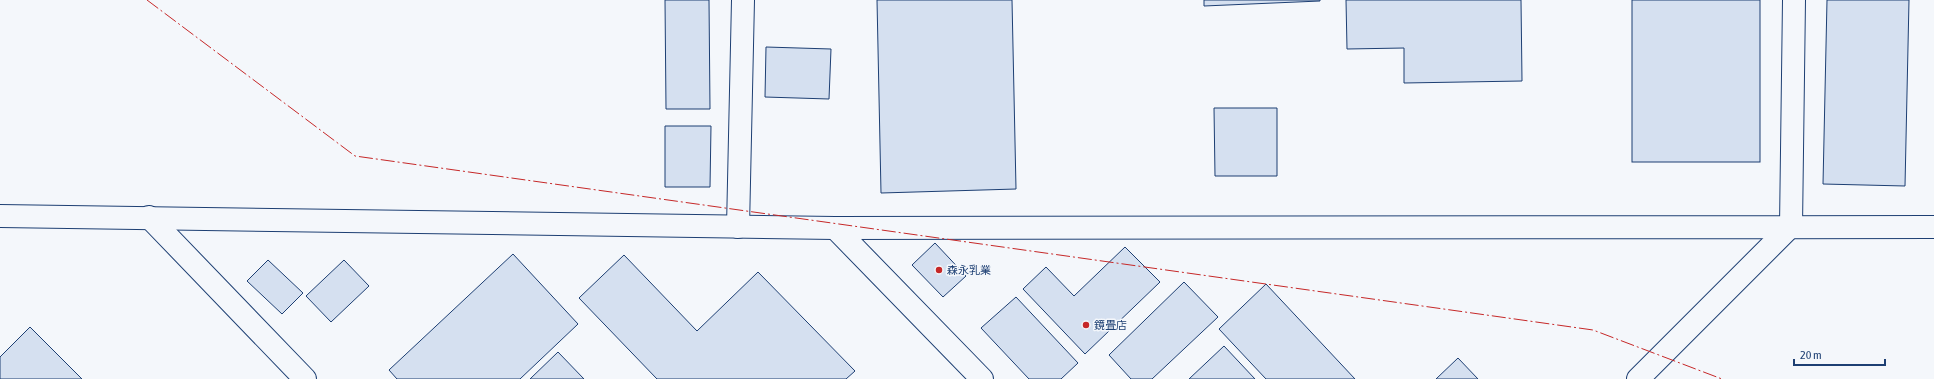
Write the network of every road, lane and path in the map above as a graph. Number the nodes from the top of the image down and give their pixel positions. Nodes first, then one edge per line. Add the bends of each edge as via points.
1 (743, 0) edge
2 (1794, 0) edge
3 (0, 216) edge
4 (149, 217) junction
5 (1791, 226) junction
6 (738, 227) junction
7 (1934, 227) edge
8 (835, 228) junction
9 (306, 379) edge
10 (982, 379) edge
11 (1638, 379) edge

1 - 6 street
2 - 5 street
3 - 4 street
4 - 6 street
4 - 9 street
5 - 7 street
5 - 8 street
5 - 11 street
6 - 8 street
8 - 10 street

